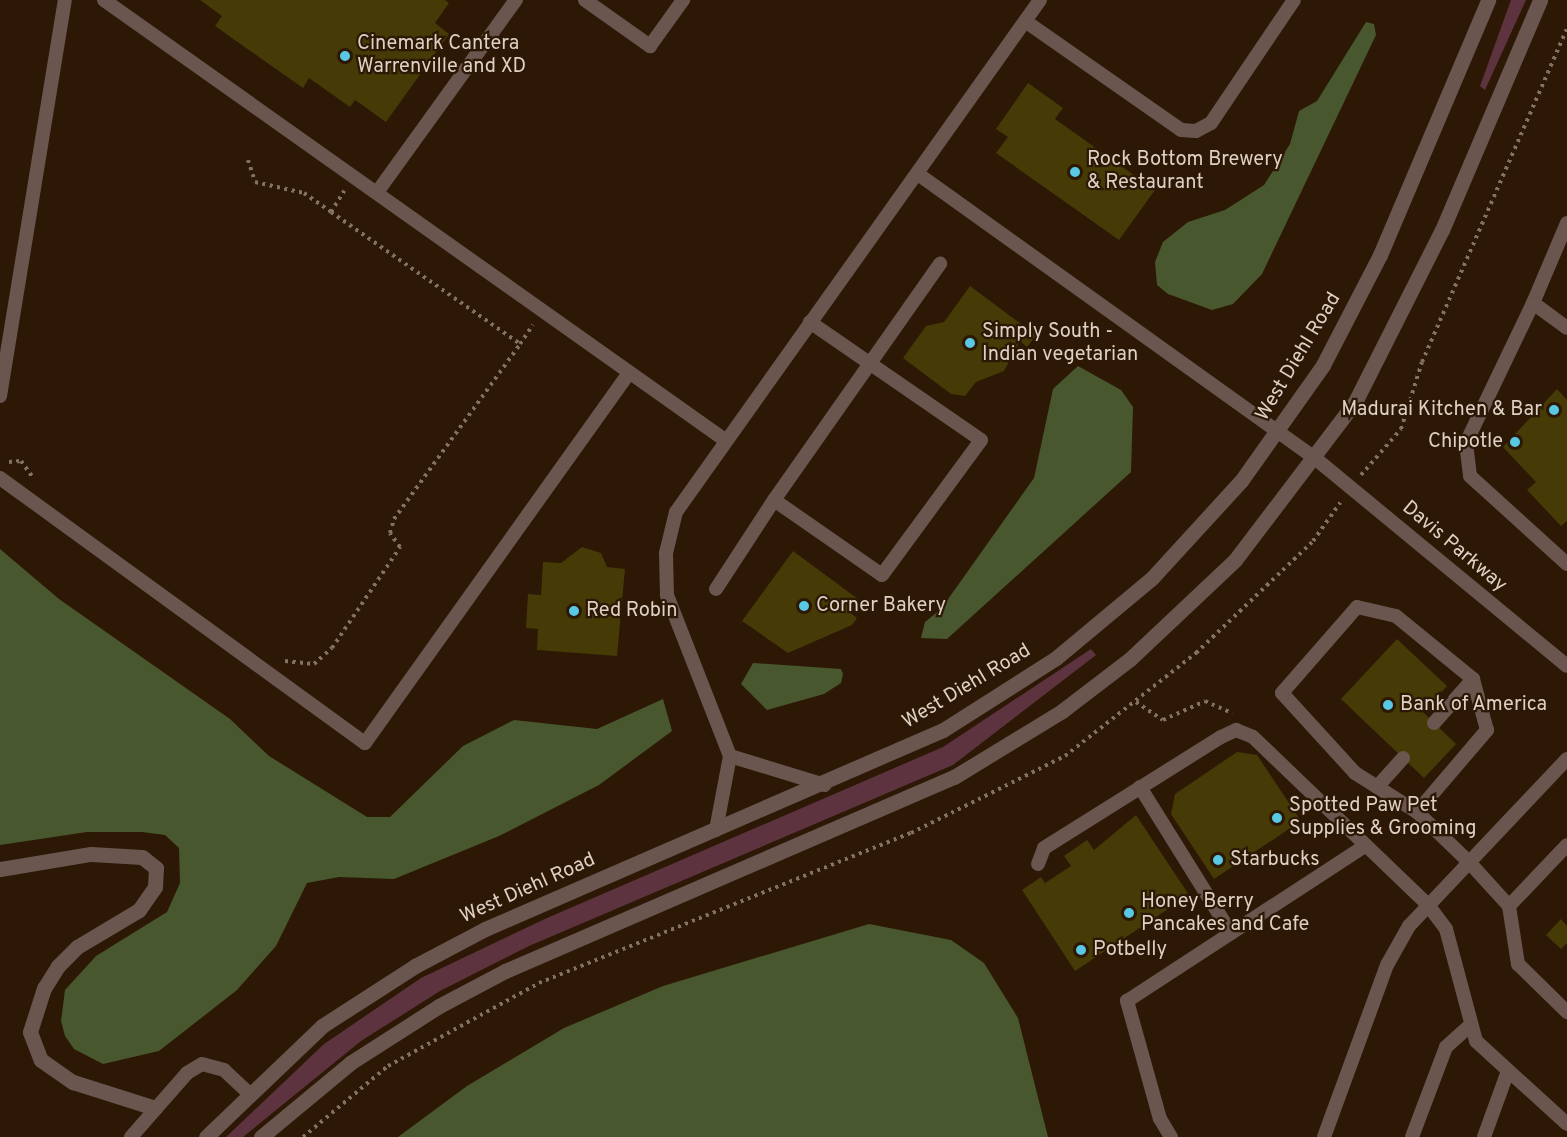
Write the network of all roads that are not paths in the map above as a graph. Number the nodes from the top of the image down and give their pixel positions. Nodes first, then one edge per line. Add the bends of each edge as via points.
1 (65, 0) edge
2 (104, 0) edge
3 (516, 0) edge
4 (585, 0) edge
5 (683, 0) edge
6 (1040, 0) edge
7 (1294, 0) edge
8 (1488, 0) edge
9 (1540, 0) edge
10 (1024, 21) junction
11 (918, 174) junction
12 (378, 191) junction
13 (1567, 223) edge
14 (940, 264) dead end
15 (1533, 303) junction
16 (810, 322) junction
17 (1567, 328) edge
18 (867, 365) junction
19 (629, 373) junction
20 (0, 396) edge
21 (1279, 434) junction
22 (725, 440) junction
23 (1316, 459) junction
24 (0, 478) edge
25 (774, 500) junction
26 (1567, 564) edge
27 (716, 589) dead end
28 (1567, 666) edge
29 (1473, 679) junction
30 (1434, 723) dead end
31 (730, 756) junction
32 (1403, 758) dead end
33 (1567, 759) edge
34 (825, 784) junction
35 (1140, 787) junction
36 (1377, 787) junction
37 (1418, 812) junction
38 (716, 831) junction
39 (1366, 845) junction
40 (1567, 845) edge
41 (1469, 862) junction
42 (1038, 864) dead end
43 (0, 869) edge
44 (1428, 905) junction
45 (1509, 906) junction
46 (1231, 933) junction
47 (1567, 1012) edge
48 (1468, 1027) junction
49 (1508, 1071) junction
50 (248, 1092) junction
51 (155, 1108) junction
52 (1567, 1124) edge
53 (131, 1137) edge
54 (206, 1137) edge
55 (261, 1137) edge
56 (1171, 1137) edge
57 (1324, 1137) edge
58 (1412, 1137) edge
59 (1484, 1137) edge

1 - 20 lane
2 - 12 lane
3 - 12 lane
4 - 5 lane via 650,46
6 - 10 lane
7 - 10 lane via 1211,123 1196,131 1181,130
8 - 21 street, West Diehl Road via 1380,255 1323,364
9 - 23 street via 1442,230 1355,402
10 - 11 lane
11 - 16 lane
11 - 21 lane, Davis Parkway
12 - 19 lane
13 - 15 lane
14 - 18 lane
15 - 17 lane
15 - 26 lane via 1466,443 1470,476
16 - 18 lane
16 - 22 lane
18 - 25 lane
18 - 25 lane via 981,440 882,575
19 - 22 lane
19 - 24 lane via 365,743
21 - 23 lane, Davis Parkway
21 - 34 street, West Diehl Road via 1180,552 1056,658 943,730
22 - 31 lane via 676,512 664,573 673,617
23 - 28 lane, Davis Parkway
23 - 55 street via 1266,525 1197,599 1122,665 993,756 879,812 505,971 350,1063
25 - 27 lane
29 - 30 lane
29 - 36 lane via 1396,616 1357,607 1282,693 1355,773
29 - 37 lane via 1487,730
31 - 34 lane
31 - 38 lane
32 - 36 lane
33 - 41 lane
34 - 38 street, West Diehl Road
35 - 39 lane via 1236,730 1252,737
35 - 42 lane via 1044,848
35 - 46 lane
36 - 37 lane
37 - 41 lane
38 - 50 street, West Diehl Road via 485,929 415,966 322,1026
39 - 44 lane
39 - 46 lane
40 - 45 lane
41 - 44 lane
41 - 45 lane
43 - 51 street via 91,854 142,857 156,868 155,887 140,910 76,947 58,966 44,988 30,1032 41,1060 73,1082
44 - 48 lane via 1446,929 1455,953
44 - 57 lane via 1387,965
45 - 47 lane via 1518,964
46 - 56 lane via 1127,1001 1160,1119
48 - 49 lane
48 - 58 lane via 1446,1047
49 - 52 lane
49 - 59 lane
50 - 51 lane via 224,1070 202,1064
50 - 54 street, West Diehl Road
51 - 53 lane

